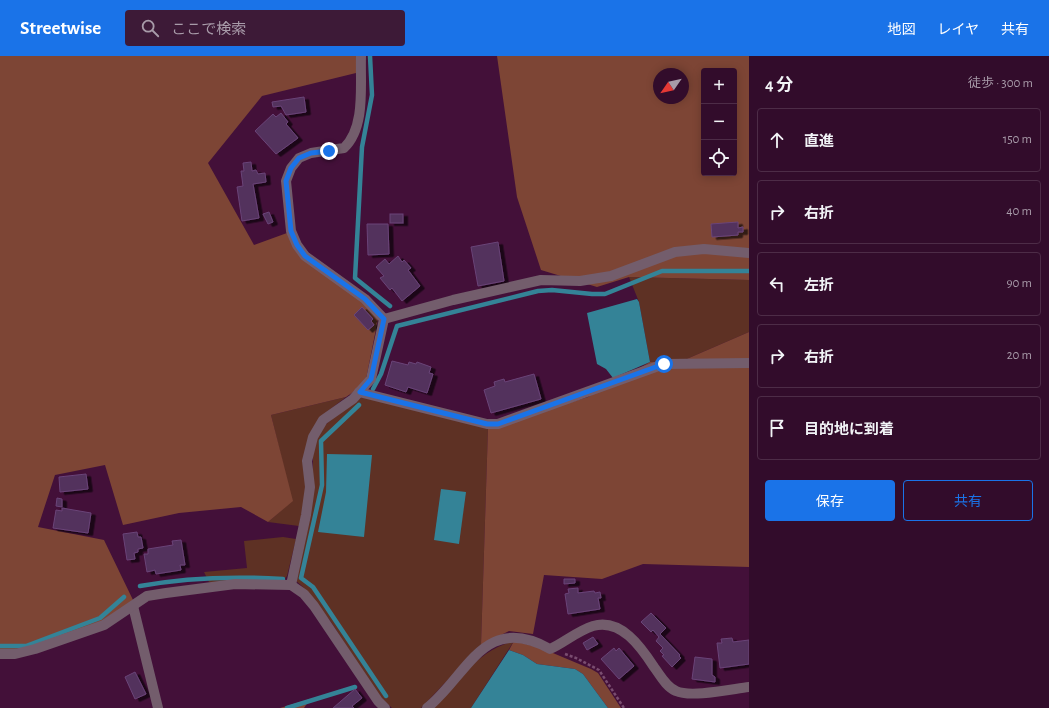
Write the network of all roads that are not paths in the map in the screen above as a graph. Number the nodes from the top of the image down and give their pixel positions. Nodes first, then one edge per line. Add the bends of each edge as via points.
1 (361, 56) edge
2 (749, 253) edge
3 (384, 319) junction
4 (749, 363) edge
5 (360, 392) junction
6 (291, 585) junction
7 (133, 606) junction
8 (0, 654) edge
9 (749, 687) edge
10 (158, 708) edge
11 (385, 708) edge
12 (427, 708) edge

1 - 3 street via 362,97 354,135 344,148 311,153 299,158 291,168 286,181 291,231 297,245 305,256 365,299
2 - 3 street via 704,249 675,252 611,276 580,281 541,280
3 - 5 street via 371,379
4 - 5 street via 664,364 498,424 487,424
5 - 6 street via 323,420 314,437 307,461 310,486 306,515
6 - 7 street via 235,584 166,593 147,596
6 - 11 street via 304,594 314,606
7 - 8 street via 104,624 35,650
7 - 10 street
9 - 12 street via 689,694 677,692 668,686 636,642 622,631 603,624 583,631 550,649 518,637 504,638 485,648 464,667

